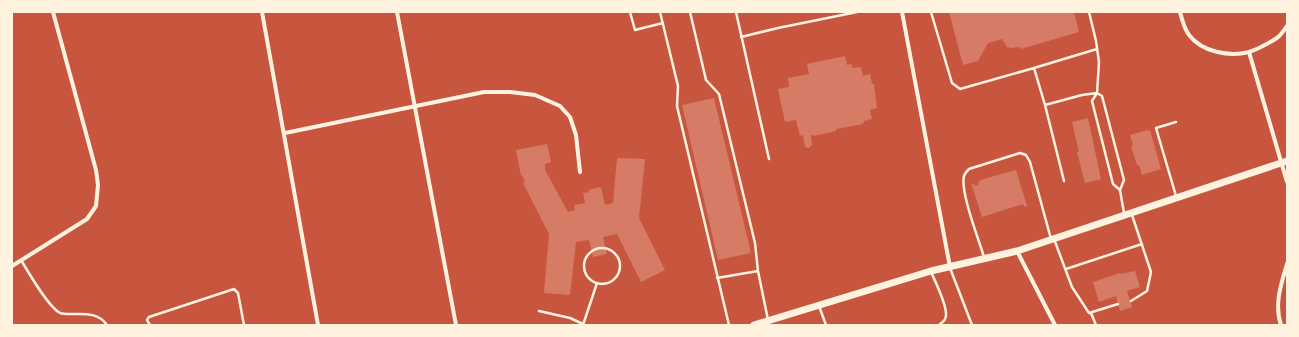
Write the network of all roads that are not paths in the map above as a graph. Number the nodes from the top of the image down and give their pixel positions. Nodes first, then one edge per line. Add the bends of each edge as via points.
1 (53, 12) edge
2 (262, 12) edge
3 (397, 12) edge
4 (630, 12) edge
5 (660, 12) edge
6 (690, 12) edge
7 (736, 12) edge
8 (857, 12) edge
9 (902, 12) edge
10 (931, 12) edge
11 (1090, 12) edge
12 (1180, 12) edge
13 (663, 23) junction
14 (1287, 26) edge
15 (741, 37) junction
16 (1097, 49) junction
17 (1249, 52) junction
18 (1034, 68) junction
19 (1097, 93) junction
20 (1045, 105) junction
21 (416, 107) junction
22 (1176, 122) dead end
23 (284, 133) junction
24 (769, 159) dead end
25 (1285, 162) edge
26 (580, 172) dead end
27 (1064, 181) dead end
28 (1287, 182) edge
29 (1120, 190) junction
30 (1177, 198) junction
31 (1128, 215) junction
32 (1053, 239) junction
33 (1142, 244) junction
34 (1017, 251) junction
35 (984, 259) junction
36 (21, 260) junction
37 (1287, 264) edge
38 (12, 266) edge
39 (950, 267) junction
40 (1066, 269) junction
41 (758, 271) junction
42 (931, 271) junction
43 (717, 278) junction
44 (597, 283) junction
45 (1130, 301) dead end
46 (1118, 304) dead end
47 (819, 306) junction
48 (539, 311) dead end
49 (1091, 313) junction
50 (768, 321) junction
51 (107, 325) edge
52 (150, 325) edge
53 (244, 325) edge
54 (318, 325) edge
55 (456, 325) edge
56 (583, 325) edge
57 (729, 325) edge
58 (756, 325) edge
59 (826, 325) edge
60 (939, 325) edge
61 (972, 325) edge
62 (1055, 325) edge
63 (1096, 325) edge
64 (1281, 325) edge

1 - 36 street via 96,170 96,206 86,219
2 - 23 street
3 - 21 street
4 - 13 lane via 634,30
5 - 13 lane
6 - 41 lane via 706,80 719,94 755,243
7 - 15 lane
8 - 15 lane
9 - 39 street
10 - 18 lane via 952,83 960,89
11 - 16 lane
12 - 17 street via 1190,35 1202,46 1219,53
13 - 43 lane via 678,86 677,106
14 - 17 street via 1278,37
15 - 24 lane
16 - 18 lane
16 - 19 lane
17 - 25 street
18 - 20 lane
19 - 20 lane
19 - 29 lane via 1102,96 1124,180
19 - 29 lane via 1092,101 1113,184
20 - 27 lane
21 - 23 street
21 - 26 street via 484,92 535,95 560,106 570,117 576,135
21 - 55 street
22 - 30 lane via 1156,128
23 - 54 street
25 - 28 street
25 - 30 main road
29 - 31 lane
30 - 31 main road
31 - 32 main road
31 - 33 lane
32 - 34 main road
32 - 35 lane via 1030,162 1026,155 1020,153 966,171 964,193
32 - 40 lane
33 - 40 lane
33 - 45 lane via 1151,272 1147,291
34 - 35 main road
34 - 62 street
35 - 39 main road
36 - 38 street
36 - 51 lane via 53,308 62,313 99,317
37 - 64 street via 1280,290 1278,311
39 - 42 main road
39 - 61 lane
40 - 49 lane via 1072,286 1089,314
41 - 43 lane
41 - 50 lane
42 - 47 main road
42 - 60 lane via 947,314 944,322
43 - 57 lane
44 - 44 lane via 609,283 620,270 619,259 605,248 594,250 586,259 585,271 592,281
44 - 56 lane
46 - 49 lane
47 - 50 main road
47 - 59 lane
48 - 56 lane via 570,318
49 - 63 lane
50 - 58 main road
52 - 53 lane via 147,320 150,317 234,289 238,293

